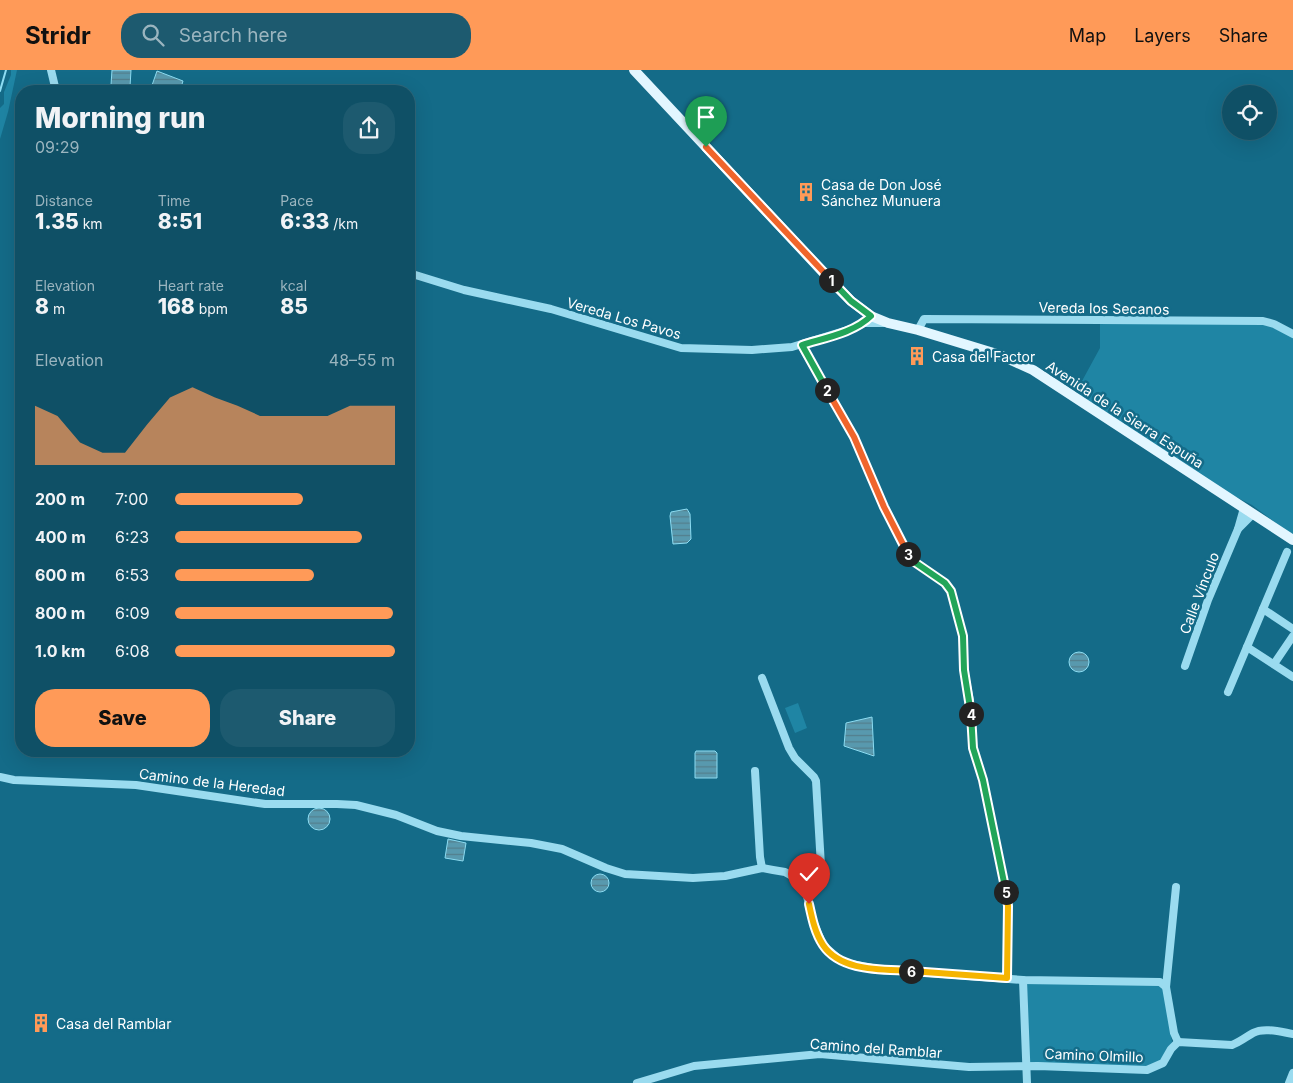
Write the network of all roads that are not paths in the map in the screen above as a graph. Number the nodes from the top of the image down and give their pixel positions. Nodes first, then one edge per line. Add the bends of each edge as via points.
1 (51, 70) edge
2 (634, 70) edge
3 (55, 85) edge
4 (415, 275) edge
5 (868, 319) junction
6 (918, 330) junction
7 (1293, 334) edge
8 (802, 345) junction
9 (1248, 511) junction
10 (1293, 540) edge
11 (1287, 552) dead end
12 (1263, 609) junction
13 (1293, 629) edge
14 (1293, 636) edge
15 (1247, 647) junction
16 (1274, 664) junction
17 (1185, 666) dead end
18 (1293, 677) edge
19 (762, 678) dead end
20 (1228, 692) dead end
21 (755, 771) dead end
22 (0, 777) edge
23 (762, 868) junction
24 (1176, 888) dead end
25 (806, 892) junction
26 (1007, 978) junction
27 (1023, 980) junction
28 (1166, 987) junction
29 (1293, 1034) edge
30 (1178, 1042) junction
31 (1027, 1066) junction
32 (1293, 1073) edge
33 (637, 1083) edge
34 (1027, 1083) edge
35 (1289, 1083) edge

1 - 3 street
2 - 5 main road, Avenida de la Sierra Espuña
4 - 8 street, Vereda Los Pavos via 464,290 551,309 681,348 752,350
5 - 6 main road, Avenida de la Sierra Espuña
5 - 8 street, Vereda Los Pavos
6 - 7 street, Vereda los Secanos via 924,318 1263,321
6 - 9 main road, Avenida de la Sierra Espuña via 1000,355 1033,370
8 - 26 street via 854,437 907,553 951,591 963,636 973,748 983,780 1007,897
9 - 10 main road, Avenida de la Sierra Espuña via 1246,506
9 - 17 street, Calle Vínculo via 1208,600
11 - 12 street
12 - 13 street
12 - 15 street
14 - 16 street
15 - 16 street
15 - 20 street
16 - 18 street
19 - 25 street via 789,748 816,782 822,883
21 - 23 street
22 - 23 street, Camino de la Heredad via 136,785 265,804 356,805 396,815 437,831 562,849 625,874 708,878
23 - 25 street, Camino de la Heredad via 791,874
24 - 28 street
25 - 26 street, Camino de la Heredad via 823,945 840,960 877,969
26 - 27 street, Camino de la Heredad
27 - 28 street, Camino de la Heredad via 1160,982
27 - 31 street
28 - 30 street
29 - 30 street via 1263,1030 1232,1045
30 - 31 street, Camino Olmillo via 1164,1063 1146,1070
31 - 33 street, Camino del Ramblar via 969,1067 820,1054 694,1066
31 - 34 street
32 - 35 street

